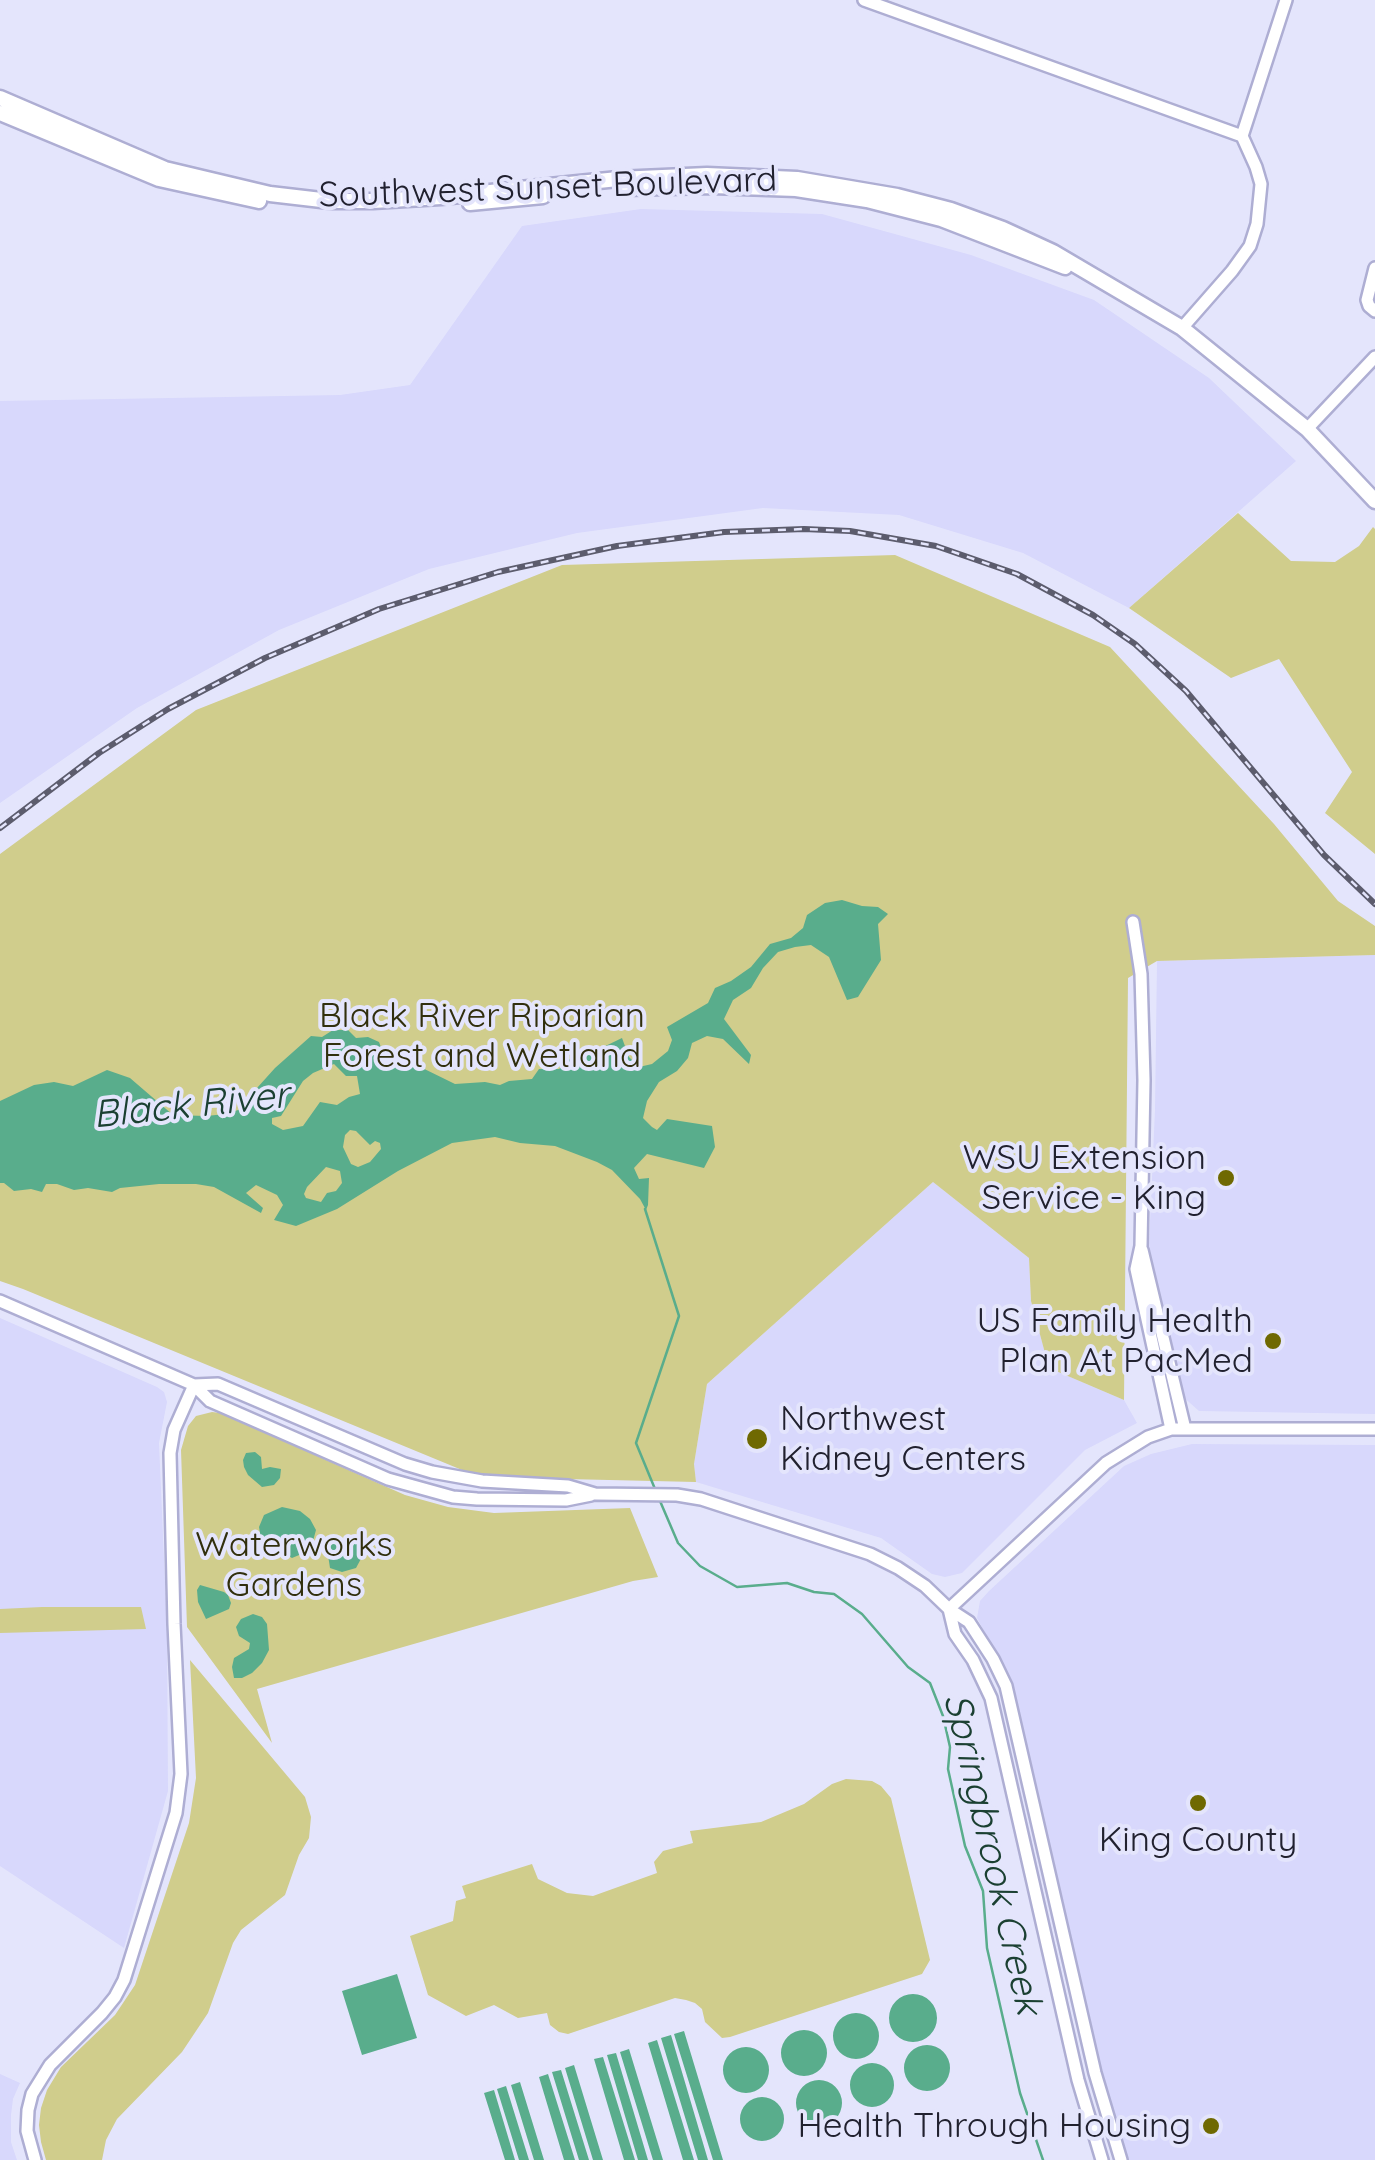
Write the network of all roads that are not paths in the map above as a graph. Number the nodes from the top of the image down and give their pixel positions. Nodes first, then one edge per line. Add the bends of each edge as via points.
1 (864, 0) edge
2 (1286, 0) edge
3 (0, 98) edge
4 (0, 113) edge
5 (1242, 136) junction
6 (1375, 268) edge
7 (1094, 278) junction
8 (1375, 311) edge
9 (1182, 328) junction
10 (1375, 356) edge
11 (1307, 429) junction
12 (1375, 500) edge
13 (1133, 922) dead end
14 (0, 1301) edge
15 (194, 1385) junction
16 (1178, 1429) junction
17 (1375, 1429) edge
18 (595, 1494) junction
19 (949, 1609) junction
20 (1010, 1779) junction
21 (1054, 1893) junction
22 (1095, 2073) junction
23 (35, 2160) edge
24 (1106, 2160) edge
25 (1121, 2160) edge

1 - 5 street
2 - 5 street
3 - 7 main road, Southwest Sunset Boulevard via 165,170 270,194 373,201 636,178 797,179 951,210 1053,252
4 - 7 main road, Southwest Sunset Boulevard via 160,178 268,202 376,210 619,188 796,190 941,219
5 - 9 street via 1260,184 1258,224 1232,271
6 - 8 street via 1367,300
7 - 9 main road, Southwest Sunset Boulevard
9 - 11 main road, Southwest Sunset Boulevard
10 - 11 street
11 - 12 main road, Southwest Sunset Boulevard
13 - 16 street via 1144,1080 1136,1268
14 - 15 street
15 - 18 street via 218,1384 432,1472
15 - 18 street via 210,1401 388,1479 453,1496 566,1500
15 - 23 street via 170,1453 182,1774 176,1813 124,1980 32,2094 27,2131
16 - 17 street
16 - 19 street via 1148,1437 1106,1463
18 - 19 street via 701,1499 870,1554
19 - 20 street via 955,1634 990,1698
19 - 21 street via 970,1622 1006,1686
20 - 21 street via 1020,1794 1040,1874
20 - 24 street via 1078,2080
21 - 22 street
22 - 24 street via 1088,2087
22 - 25 street

